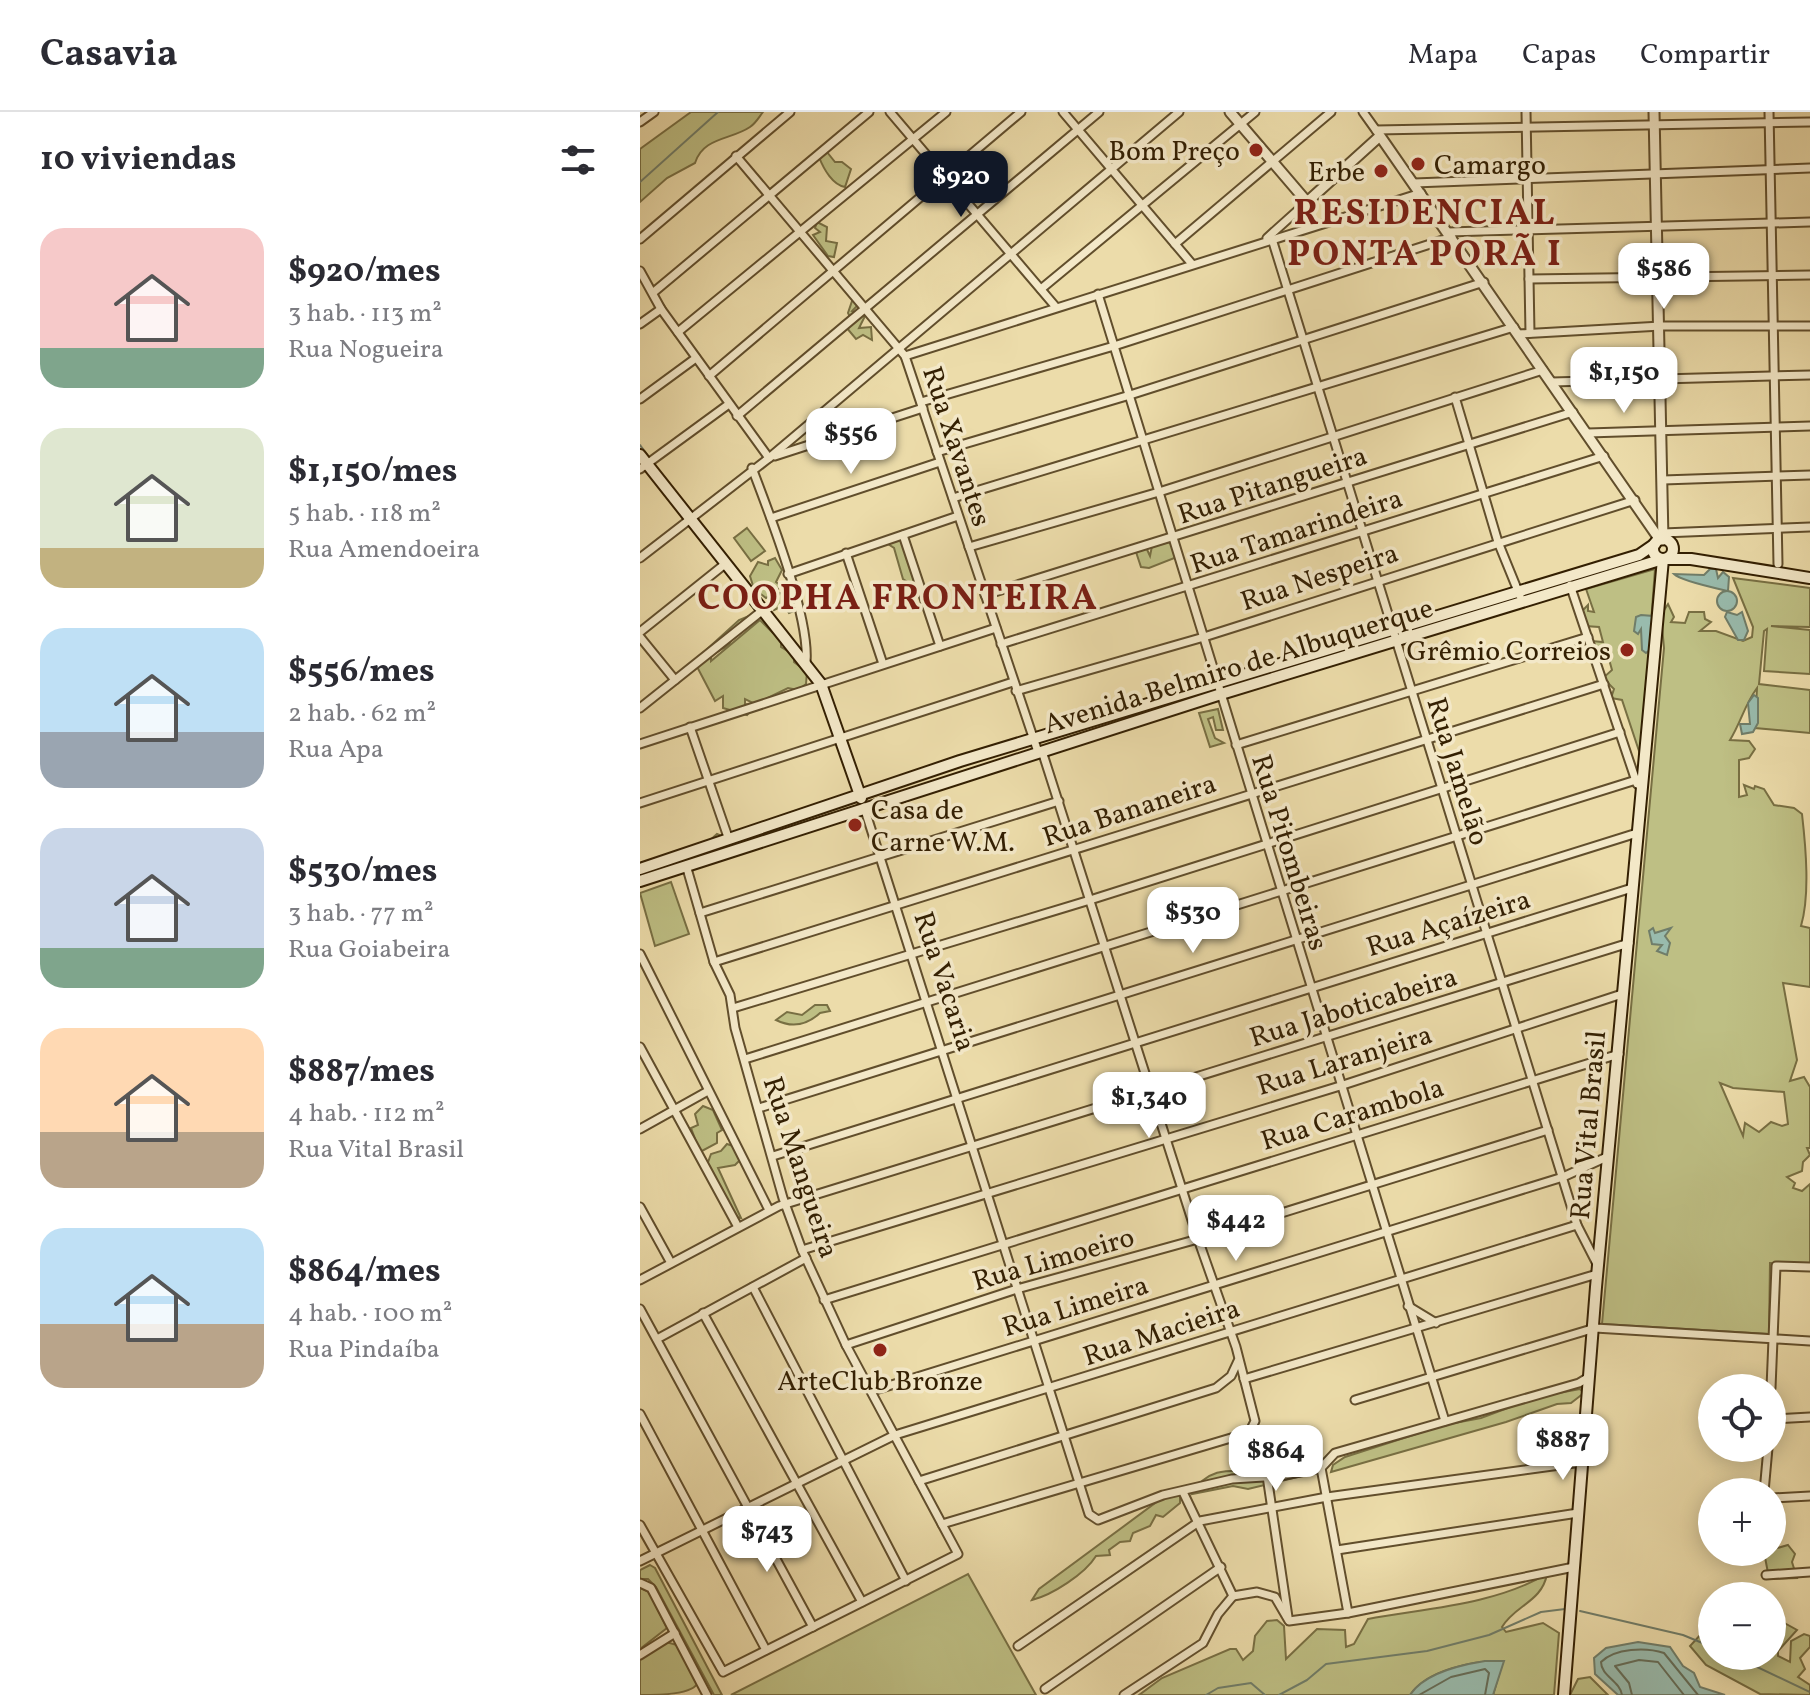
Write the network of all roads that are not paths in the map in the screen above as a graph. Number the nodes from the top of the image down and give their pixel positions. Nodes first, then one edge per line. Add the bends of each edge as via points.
1 (654, 112) edge
2 (790, 112) edge
3 (869, 112) edge
4 (890, 112) edge
5 (946, 112) edge
6 (1021, 112) edge
7 (1063, 112) edge
8 (1099, 112) edge
9 (1179, 112) edge
10 (1230, 112) edge
11 (1255, 112) edge
12 (1331, 112) edge
13 (1363, 112) edge
14 (1526, 112) edge
15 (1654, 112) edge
16 (1769, 112) edge
17 (640, 122) edge
18 (1810, 122) edge
19 (1241, 124) junction
20 (1770, 124) junction
21 (1526, 126) junction
22 (1654, 126) junction
23 (1078, 130) junction
24 (1378, 133) junction
25 (913, 139) junction
26 (736, 156) junction
27 (1273, 162) junction
28 (1810, 168) edge
29 (1110, 169) junction
30 (1769, 169) junction
31 (1655, 176) junction
32 (945, 177) junction
33 (1526, 178) junction
34 (1414, 183) junction
35 (1421, 193) junction
36 (770, 195) junction
37 (1307, 202) junction
38 (1143, 206) junction
39 (977, 214) junction
40 (1810, 222) edge
41 (1771, 223) junction
42 (1657, 228) junction
43 (1527, 231) junction
44 (801, 233) junction
45 (1450, 234) junction
46 (640, 239) edge
47 (1272, 239) junction
48 (1262, 242) junction
49 (1175, 244) junction
50 (1011, 253) junction
51 (1192, 264) junction
52 (640, 271) edge
53 (834, 271) junction
54 (1810, 275) edge
55 (1772, 276) junction
56 (1659, 278) junction
57 (1529, 279) junction
58 (1484, 282) junction
59 (1041, 289) junction
60 (1288, 289) junction
61 (655, 291) junction
62 (1098, 294) junction
63 (1055, 306) junction
64 (867, 307) junction
65 (661, 309) junction
66 (640, 324) edge
67 (1661, 326) junction
68 (1774, 326) junction
69 (1810, 326) edge
70 (678, 332) junction
71 (1521, 332) junction
72 (1303, 339) junction
73 (1114, 346) junction
74 (897, 347) junction
75 (905, 356) junction
76 (696, 358) junction
77 (1543, 370) junction
78 (1774, 375) junction
79 (1810, 375) edge
80 (709, 376) junction
81 (1661, 377) junction
82 (1552, 382) junction
83 (1318, 386) junction
84 (1130, 395) junction
85 (1455, 397) junction
86 (640, 399) edge
87 (729, 404) junction
88 (922, 405) junction
89 (1573, 412) junction
90 (737, 416) junction
91 (1776, 426) junction
92 (1810, 426) edge
93 (1663, 429) junction
94 (1588, 433) junction
95 (1333, 435) junction
96 (1144, 442) junction
97 (1468, 444) junction
98 (937, 452) junction
99 (1604, 456) junction
100 (769, 458) junction
101 (940, 462) junction
102 (642, 463) edge
103 (752, 468) junction
104 (1810, 475) edge
105 (1777, 476) junction
106 (1663, 480) junction
107 (1347, 482) junction
108 (1159, 492) junction
109 (1484, 493) junction
110 (953, 498) junction
111 (1635, 500) junction
112 (958, 516) junction
113 (771, 518) junction
114 (688, 520) junction
115 (1777, 527) junction
116 (1810, 527) edge
117 (1362, 531) junction
118 (903, 535) junction
119 (1174, 539) junction
120 (1662, 540) junction
121 (1498, 542) junction
122 (969, 547) junction
123 (846, 553) junction
124 (640, 558) edge
125 (1663, 559) junction
126 (1691, 559) junction
127 (725, 564) junction
128 (1778, 564) dead end
129 (788, 574) junction
130 (1810, 578) edge
131 (1377, 580) junction
132 (1570, 585) junction
133 (1189, 588) junction
134 (985, 595) junction
135 (1520, 596) junction
136 (763, 610) junction
137 (996, 628) junction
138 (1393, 630) junction
139 (640, 635) edge
140 (1204, 637) junction
141 (1588, 637) junction
142 (1396, 642) junction
143 (1001, 644) junction
144 (940, 646) junction
145 (806, 662) junction
146 (883, 664) junction
147 (675, 680) junction
148 (1013, 682) junction
149 (821, 684) junction
150 (1604, 684) junction
151 (1220, 689) junction
152 (1016, 691) junction
153 (1412, 691) junction
154 (640, 708) edge
155 (690, 727) junction
156 (1620, 732) junction
157 (842, 737) junction
158 (1427, 739) junction
159 (1033, 741) junction
160 (640, 744) edge
161 (1236, 745) junction
162 (1040, 752) junction
163 (1636, 780) junction
164 (708, 781) junction
165 (1442, 790) junction
166 (860, 794) junction
167 (1249, 794) junction
168 (1641, 795) junction
169 (1059, 801) junction
170 (640, 803) edge
171 (864, 807) junction
172 (1637, 833) junction
173 (1457, 836) junction
174 (728, 837) junction
175 (1265, 844) junction
176 (1075, 850) junction
177 (880, 857) junction
178 (686, 865) junction
179 (640, 869) edge
180 (640, 881) edge
181 (1472, 885) junction
182 (1632, 888) junction
183 (1279, 891) junction
184 (1090, 900) junction
185 (896, 905) junction
186 (700, 913) junction
187 (1487, 934) junction
188 (1294, 939) junction
189 (1629, 943) junction
190 (1105, 947) junction
191 (640, 954) edge
192 (912, 954) junction
193 (714, 962) junction
194 (650, 978) junction
195 (640, 982) edge
196 (1502, 983) junction
197 (1309, 988) junction
198 (1622, 994) junction
199 (1120, 995) junction
200 (926, 1001) junction
201 (733, 1008) junction
202 (1515, 1028) junction
203 (1325, 1037) junction
204 (1136, 1043) junction
205 (640, 1047) edge
206 (942, 1049) junction
207 (1619, 1054) junction
208 (745, 1059) junction
209 (1532, 1081) junction
210 (1340, 1086) junction
211 (708, 1091) junction
212 (1151, 1092) junction
213 (958, 1097) junction
214 (759, 1108) junction
215 (675, 1109) junction
216 (640, 1129) edge
217 (1548, 1130) junction
218 (1355, 1135) junction
219 (1165, 1137) junction
220 (973, 1145) junction
221 (773, 1156) junction
222 (1609, 1156) junction
223 (1563, 1177) junction
224 (1370, 1184) junction
225 (1182, 1189) junction
226 (988, 1194) junction
227 (785, 1206) junction
228 (640, 1207) edge
229 (769, 1210) junction
230 (1577, 1225) junction
231 (738, 1227) junction
232 (1386, 1231) junction
233 (1198, 1239) junction
234 (1005, 1244) junction
235 (804, 1254) junction
236 (671, 1263) junction
237 (1810, 1267) edge
238 (1598, 1270) junction
239 (1400, 1279) junction
240 (640, 1280) edge
241 (1213, 1286) junction
242 (753, 1287) junction
243 (1017, 1289) junction
244 (824, 1300) junction
245 (1408, 1306) junction
246 (640, 1309) edge
247 (703, 1313) junction
248 (1436, 1323) junction
249 (1595, 1328) junction
250 (1415, 1329) junction
251 (1230, 1331) junction
252 (657, 1339) junction
253 (1033, 1340) junction
254 (1772, 1341) junction
255 (1810, 1341) edge
256 (846, 1345) junction
257 (1239, 1359) junction
258 (1771, 1374) edge
259 (1589, 1377) junction
260 (1430, 1378) junction
261 (1244, 1379) junction
262 (1049, 1390) junction
263 (872, 1391) junction
264 (1355, 1400) dead end
265 (640, 1414) edge
266 (1810, 1417) edge
267 (1786, 1418) edge
268 (1445, 1421) junction
269 (895, 1435) junction
270 (1064, 1436) junction
271 (841, 1459) junction
272 (1582, 1462) junction
273 (1321, 1468) junction
274 (1267, 1476) junction
275 (919, 1481) junction
276 (1078, 1481) junction
277 (797, 1483) junction
278 (1183, 1492) junction
279 (1810, 1496) edge
280 (1327, 1497) junction
281 (1786, 1497) edge
282 (749, 1506) junction
283 (1271, 1510) junction
284 (1578, 1513) junction
285 (1200, 1521) junction
286 (942, 1524) junction
287 (640, 1525) edge
288 (701, 1529) junction
289 (1337, 1550) junction
290 (655, 1552) junction
291 (640, 1561) edge
292 (1221, 1567) junction
293 (1574, 1567) junction
294 (1810, 1572) edge
295 (1766, 1575) dead end
296 (906, 1581) junction
297 (640, 1583) edge
298 (1233, 1596) junction
299 (862, 1602) junction
300 (1348, 1613) junction
301 (1289, 1621) junction
302 (813, 1627) junction
303 (675, 1633) junction
304 (1018, 1646) dead end
305 (766, 1650) junction
306 (640, 1655) edge
307 (1045, 1689) dead end
308 (704, 1694) edge
309 (1124, 1695) edge
310 (1564, 1695) edge

1 - 17 street
2 - 26 street
3 - 36 street
4 - 25 street
5 - 25 street
6 - 32 street
7 - 23 street
8 - 23 street
9 - 29 street
10 - 19 street
11 - 19 street
12 - 27 street
13 - 24 street
14 - 21 street
15 - 22 street
16 - 20 street
18 - 20 street
19 - 27 street
19 - 38 street
20 - 22 street
20 - 30 street
21 - 22 street
21 - 24 street
21 - 33 street
22 - 31 street
23 - 29 street
23 - 39 street
24 - 34 street
24 - 37 street
25 - 32 street
25 - 44 street
26 - 36 street, Rua Xavantes
26 - 46 street
27 - 37 street
27 - 49 street
28 - 30 street
29 - 38 street
29 - 50 street
30 - 31 street
30 - 41 street
31 - 33 street
31 - 42 street
32 - 39 street
32 - 53 street
33 - 34 street
33 - 43 street
34 - 35 street
35 - 45 street
35 - 47 street
36 - 44 street, Rua Xavantes
36 - 61 street
37 - 48 street
38 - 49 street
38 - 59 street
39 - 50 street
39 - 64 street
40 - 41 street
41 - 42 street
41 - 55 street
42 - 43 street
42 - 56 street
43 - 45 street
43 - 57 street
44 - 53 street, Rua Xavantes
44 - 70 street
45 - 58 street
45 - 60 street
47 - 48 street
47 - 60 street, Rua Jamelão
48 - 51 street
49 - 51 street
50 - 59 street
50 - 74 street
51 - 62 street
52 - 61 street
53 - 64 street, Rua Xavantes
53 - 80 street
54 - 55 street
55 - 56 street
55 - 68 street
56 - 57 street
56 - 67 street
57 - 71 street
58 - 71 street
58 - 72 street
59 - 63 street
60 - 72 street, Rua Jamelão
60 - 73 street
61 - 65 street
62 - 63 street
62 - 73 street, Rua Pitombeiras
63 - 75 street
64 - 74 street, Rua Xavantes
64 - 90 street
65 - 66 street
65 - 70 street
67 - 68 street
67 - 71 street
67 - 81 street
68 - 69 street
68 - 78 street
70 - 76 street
71 - 77 street
71 - 83 street
72 - 83 street, Rua Jamelão
72 - 84 street
73 - 84 street, Rua Pitombeiras
73 - 88 street
74 - 75 street, Rua Xavantes
74 - 100 street
75 - 88 street, Rua Xavantes
76 - 80 street
76 - 86 street
77 - 82 street
77 - 85 street
78 - 79 street
78 - 81 street
78 - 91 street
80 - 87 street
81 - 82 street
81 - 93 street
82 - 89 street
83 - 95 street, Rua Jamelão
83 - 96 street
84 - 96 street, Rua Pitombeiras
84 - 98 street
85 - 95 street
85 - 97 street
87 - 90 street
87 - 102 street
88 - 98 street, Rua Xavantes
88 - 100 street
89 - 94 street
89 - 97 street, Rua Pitangueira
90 - 100 street
91 - 92 street
91 - 93 street
91 - 105 street
93 - 94 street
93 - 106 street
94 - 99 street
95 - 107 street, Rua Jamelão
95 - 108 street
96 - 108 street, Rua Pitombeiras
96 - 110 street
97 - 107 street, Rua Pitangueira
97 - 109 street
98 - 101 street, Rua Xavantes
99 - 109 street, Rua Tamarindeira
99 - 111 street
100 - 103 street
101 - 110 street, Rua Xavantes
101 - 113 street
102 - 114 main road
103 - 113 street, Rua Vacaria
103 - 114 street
104 - 105 street
105 - 106 street
105 - 115 street
106 - 120 street
107 - 117 street, Rua Jamelão
107 - 119 street, Rua Pitangueira
108 - 119 street, Rua Pitombeiras
108 - 122 street
109 - 117 street, Rua Tamarindeira
109 - 121 street
110 - 112 street, Rua Xavantes
111 - 120 street
111 - 121 street, Rua Nespeira
112 - 118 street
112 - 122 street, Rua Xavantes
113 - 129 street, Rua Vacaria
114 - 124 street
114 - 127 main road
115 - 116 street
115 - 120 street
115 - 128 street
117 - 131 street, Rua Jamelão
117 - 133 street, Rua Tamarindeira
118 - 123 street
118 - 144 street
119 - 133 street, Rua Pitombeiras
119 - 134 street, Rua Pitangueira
120 - 125 main road via 1654,553
120 - 125 main road via 1671,555
120 - 126 main road
120 - 135 main road, Avenida Belmiro de Albuquerque via 1639,555
121 - 131 street, Rua Nespeira
121 - 135 street
122 - 134 street, Rua Xavantes
123 - 129 street
123 - 146 street
125 - 126 main road, Avenida Belmiro de Albuquerque
125 - 132 main road, Avenida Belmiro de Albuquerque
125 - 168 main road, Rua Vital Brasil
126 - 130 main road, Avenida Belmiro de Albuquerque
127 - 136 main road
127 - 139 street
129 - 145 street, Rua Vacaria via 808,646
131 - 138 street, Rua Jamelão
131 - 140 street, Rua Nespeira
132 - 135 main road, Avenida Belmiro de Albuquerque
132 - 141 street
133 - 140 street, Rua Pitombeiras
133 - 143 street, Rua Tamarindeira
134 - 137 street, Rua Xavantes
135 - 138 main road, Avenida Belmiro de Albuquerque
135 - 142 main road, Avenida Belmiro de Albuquerque
136 - 145 main road
136 - 147 street
137 - 143 street, Rua Xavantes
137 - 144 street
138 - 142 street, Rua Jamelão
138 - 151 main road, Avenida Belmiro de Albuquerque
139 - 147 street
140 - 151 street, Rua Pitombeiras
140 - 152 street, Rua Nespeira
141 - 150 street
141 - 153 street
142 - 151 main road, Avenida Belmiro de Albuquerque
142 - 153 street, Rua Jamelão
143 - 148 street, Rua Xavantes
144 - 146 street
145 - 149 main road, Rua Vacaria
146 - 149 street
147 - 154 street
148 - 152 street, Rua Xavantes
148 - 157 street
149 - 155 street
149 - 157 main road, Rua Vacaria
150 - 156 street
150 - 158 street, Rua Bananeira
151 - 159 main road, Avenida Belmiro de Albuquerque
151 - 161 street, Rua Pitombeiras
151 - 162 main road, Avenida Belmiro de Albuquerque
152 - 159 street, Rua Xavantes
153 - 158 street, Rua Jamelão
153 - 161 street
155 - 160 street
155 - 164 street
156 - 163 street
156 - 165 street
157 - 164 street
157 - 166 main road, Rua Vacaria
158 - 165 street, Rua Jamelão
158 - 167 street, Rua Bananeira
159 - 162 street, Rua Xavantes
159 - 166 main road, Avenida Belmiro de Albuquerque
161 - 167 street, Rua Pitombeiras
162 - 169 street, Rua Xavantes
162 - 171 main road, Avenida Belmiro de Albuquerque
163 - 168 street
163 - 173 street
164 - 170 street
164 - 174 street
165 - 173 street, Rua Jamelão
165 - 175 street
166 - 171 main road, Rua Vacaria
166 - 174 main road, Avenida Belmiro de Albuquerque
167 - 175 street, Rua Pitombeiras
167 - 176 street, Rua Bananeira
168 - 172 main road, Rua Vital Brasil
169 - 176 street, Rua Xavantes
169 - 177 street
171 - 177 street, Rua Vacaria
171 - 178 main road, Avenida Belmiro de Albuquerque
172 - 181 street
172 - 182 main road, Rua Vital Brasil
173 - 181 street, Rua Jamelão
173 - 183 street
174 - 179 main road, Avenida Belmiro de Albuquerque
175 - 183 street, Rua Pitombeiras
175 - 184 street
176 - 184 street, Rua Xavantes
176 - 185 street, Rua Bananeira
177 - 185 street, Rua Vacaria
177 - 186 street
178 - 180 main road, Avenida Belmiro de Albuquerque
178 - 186 street, Rua Mangueira
181 - 187 street, Rua Jamelão
181 - 188 street
182 - 187 street, Rua Açaízeira
182 - 189 main road, Rua Vital Brasil
183 - 188 street, Rua Pitombeiras
183 - 190 street
184 - 190 street, Rua Xavantes
184 - 192 street
185 - 192 street, Rua Vacaria
185 - 193 street, Rua Bananeira
186 - 193 street, Rua Mangueira
187 - 196 street, Rua Jamelão
187 - 197 street, Rua Açaízeira
188 - 197 street, Rua Pitombeiras
188 - 199 street
189 - 196 street, Rua Jaboticabeira
189 - 198 main road, Rua Vital Brasil
190 - 199 street, Rua Xavantes
190 - 200 street
191 - 194 street
192 - 200 street, Rua Vacaria
192 - 201 street
193 - 201 street, Rua Mangueira
194 - 195 street
194 - 211 street
196 - 202 street, Rua Jamelão
196 - 203 street, Rua Jaboticabeira
197 - 203 street, Rua Pitombeiras
197 - 204 street, Rua Açaízeira
198 - 202 street, Rua Laranjeira
198 - 207 main road, Rua Vital Brasil
199 - 204 street, Rua Xavantes
199 - 206 street
200 - 206 street, Rua Vacaria
200 - 208 street
201 - 208 street, Rua Mangueira
202 - 209 street, Rua Jamelão
202 - 210 street, Rua Laranjeira
203 - 210 street, Rua Pitombeiras
203 - 212 street, Rua Jaboticabeira
204 - 212 street, Rua Xavantes
204 - 213 street, Rua Açaízeira
205 - 215 street
206 - 213 street, Rua Vacaria
206 - 214 street
207 - 209 street, Rua Carambola
207 - 222 main road, Rua Vital Brasil
208 - 214 street, Rua Mangueira
209 - 217 street, Rua Jamelão
209 - 218 street, Rua Carambola
210 - 218 street, Rua Pitombeiras
210 - 219 street, Rua Laranjeira
211 - 215 street
211 - 229 street
212 - 219 street, Rua Xavantes
212 - 220 street, Rua Jaboticabeira
213 - 220 street, Rua Vacaria
213 - 221 street, Rua Açaízeira
214 - 221 street, Rua Mangueira
215 - 216 street
215 - 231 street
217 - 223 street, Rua Jamelão
217 - 224 street, Rua Limoeiro
218 - 224 street, Rua Pitombeiras
218 - 225 street, Rua Carambola
219 - 225 street, Rua Xavantes
219 - 226 street, Rua Laranjeira
220 - 226 street, Rua Vacaria
220 - 227 street, Rua Jaboticabeira
221 - 227 street, Rua Mangueira
222 - 223 street, Rua Limeira
222 - 238 main road, Rua Vital Brasil
223 - 230 street, Rua Jamelão
223 - 232 street, Rua Limeira
224 - 232 street, Rua Pitombeiras
224 - 233 street, Rua Limoeiro
225 - 233 street, Rua Xavantes
225 - 234 street, Rua Carambola
226 - 234 street, Rua Vacaria
226 - 235 street, Rua Laranjeira
227 - 229 street, Rua Jaboticabeira
227 - 235 street, Rua Mangueira
228 - 236 street
229 - 231 street, Rua Jaboticabeira
230 - 238 street, Rua Jamelão
230 - 239 street, Rua Macieira
231 - 236 street, Rua Jaboticabeira
232 - 239 street, Rua Pitombeiras
232 - 241 street, Rua Limeira
233 - 241 street, Rua Xavantes
233 - 243 street, Rua Limoeiro
234 - 243 street, Rua Vacaria
234 - 244 street, Rua Carambola
235 - 242 street, Rua Laranjeira
235 - 244 street, Rua Mangueira
236 - 240 street, Rua Jaboticabeira
237 - 254 street via 1776,1266
238 - 248 street
238 - 249 main road, Rua Vital Brasil
239 - 245 street, Rua Pitombeiras
239 - 251 street, Rua Macieira
241 - 251 street, Rua Xavantes
241 - 253 street, Rua Limeira
242 - 247 street, Rua Laranjeira
242 - 271 street
243 - 253 street, Rua Vacaria
243 - 256 street, Rua Limoeiro
244 - 256 street, Rua Mangueira
245 - 248 street
245 - 250 street, Rua Pitombeiras
246 - 252 street
247 - 252 street, Rua Laranjeira
247 - 277 street
248 - 250 street
249 - 254 street
249 - 259 main road, Rua Vital Brasil
249 - 260 street
250 - 260 street, Rua Pitombeiras
250 - 261 street
251 - 257 street, Rua Xavantes
251 - 262 street, Rua Macieira
252 - 282 street
253 - 262 street, Rua Vacaria
253 - 263 street, Rua Limeira
254 - 255 street
254 - 258 street
256 - 263 street, Rua Mangueira
257 - 261 street, Rua Xavantes
257 - 270 street via 1231,1376 1216,1388
259 - 268 street
259 - 272 main road, Rua Vital Brasil
260 - 264 street
260 - 268 street, Rua Pitombeiras
261 - 276 street, Rua Xavantes via 1255,1421 1251,1429
262 - 269 street, Rua Macieira
262 - 270 street, Rua Vacaria
263 - 269 street, Rua Mangueira
265 - 288 street
266 - 267 street
268 - 273 street via 1335,1453
269 - 271 street, Rua Macieira
269 - 275 street, Rua Mangueira
270 - 275 street
270 - 276 street, Rua Vacaria
271 - 277 street, Rua Macieira
271 - 296 street
272 - 280 street
272 - 284 main road, Rua Vital Brasil
273 - 274 street
273 - 280 street
274 - 278 street
274 - 283 street
275 - 286 street, Rua Mangueira
276 - 278 street, Rua Vacaria via 1089,1514 1098,1520
276 - 286 street
277 - 282 street, Rua Macieira
277 - 299 street
278 - 285 street
279 - 281 street
280 - 283 street
280 - 289 street
282 - 288 street, Rua Macieira
282 - 302 street
283 - 285 street
283 - 301 street
284 - 289 street
284 - 293 main road, Rua Vital Brasil
285 - 292 street
285 - 304 street
286 - 296 street, Rua Mangueira via 958,1554
287 - 290 street
288 - 290 street, Rua Macieira
288 - 305 street
289 - 300 street
290 - 291 street, Rua Macieira
290 - 305 street via 720,1671
292 - 298 street
292 - 307 street
293 - 300 street
293 - 310 main road, Rua Vital Brasil
294 - 295 street
296 - 299 street
297 - 303 street via 651,1588
298 - 301 street via 1257,1592 1275,1597
298 - 309 street via 1203,1643
299 - 302 street
300 - 301 street
302 - 305 street
303 - 306 street
303 - 308 street

